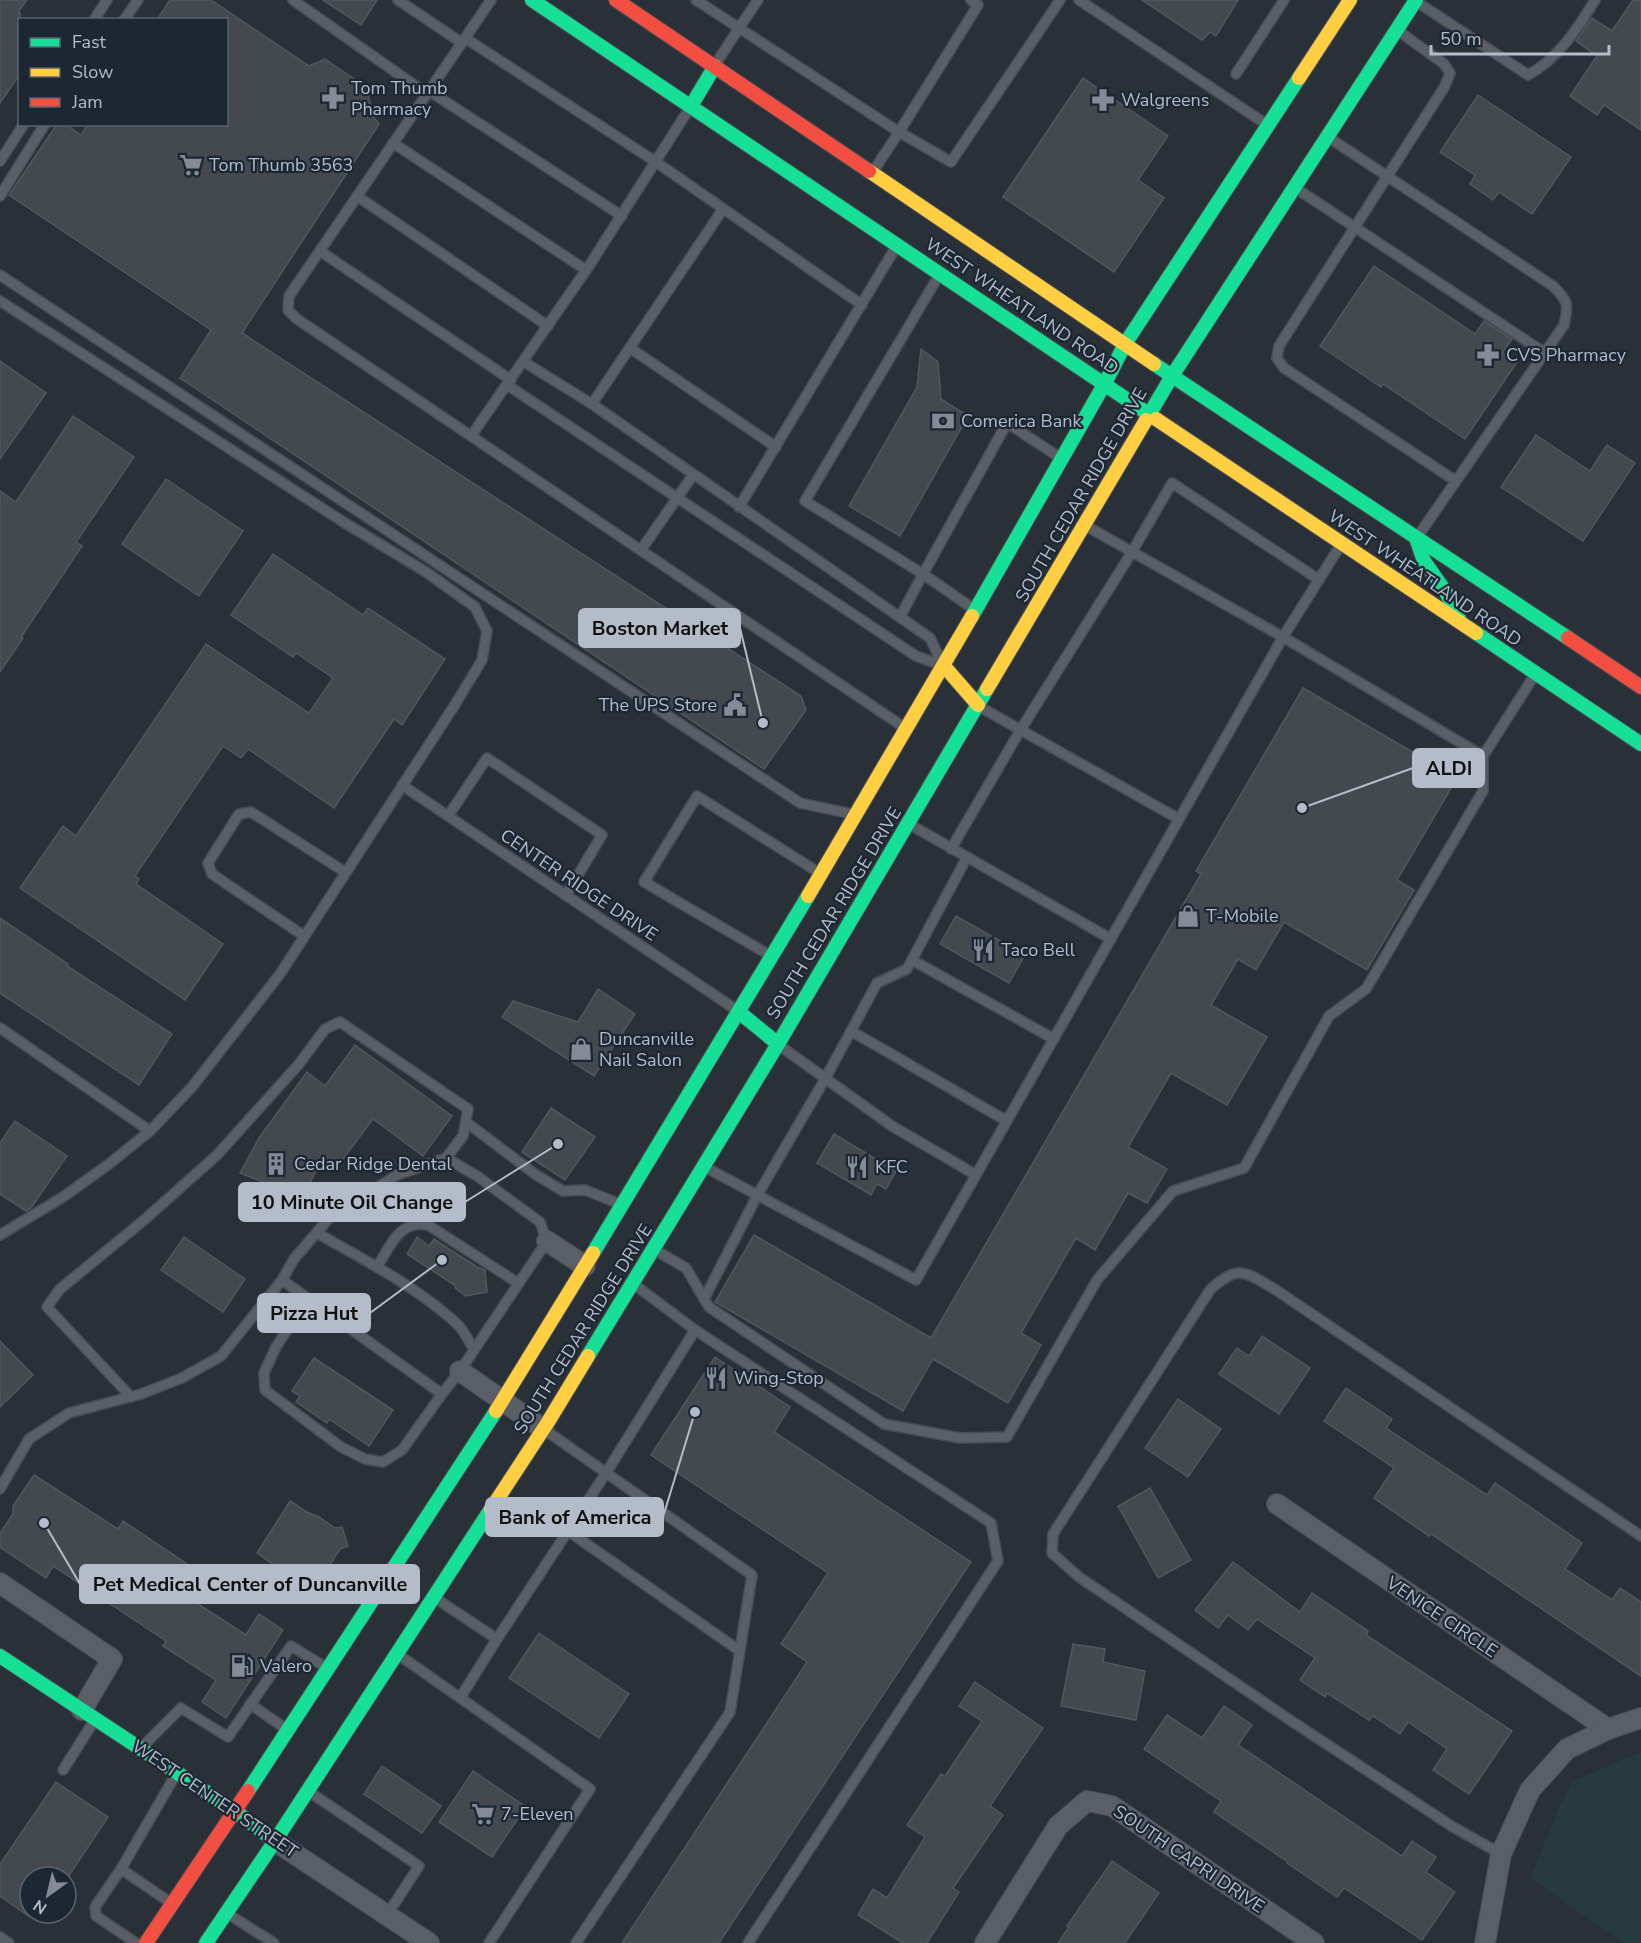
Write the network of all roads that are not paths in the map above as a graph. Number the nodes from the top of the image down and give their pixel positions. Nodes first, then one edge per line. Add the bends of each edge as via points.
1 (107, 0) edge
2 (138, 0) edge
3 (293, 0) edge
4 (398, 0) edge
5 (491, 0) edge
6 (532, 0) edge
7 (616, 0) edge
8 (696, 0) edge
9 (758, 0) edge
10 (971, 0) edge
11 (1060, 0) edge
12 (1079, 0) edge
13 (1284, 0) edge
14 (1350, 0) edge
15 (1397, 0) edge
16 (1595, 0) edge
17 (1414, 3) edge
18 (95, 18) edge
19 (125, 18) edge
20 (739, 28) junction
21 (1396, 30) junction
22 (464, 40) junction
23 (715, 66) junction
24 (1236, 74) dead end
25 (428, 92) junction
26 (691, 106) junction
27 (1268, 125) junction
28 (23, 126) edge
29 (44, 126) edge
30 (899, 132) junction
31 (1327, 136) junction
32 (393, 143) junction
33 (0, 161) edge
34 (656, 162) junction
35 (872, 172) junction
36 (1387, 176) junction
37 (1294, 187) junction
38 (0, 196) edge
39 (357, 196) junction
40 (723, 209) junction
41 (622, 216) junction
42 (1354, 227) junction
43 (897, 244) junction
44 (320, 251) junction
45 (586, 270) junction
46 (940, 273) junction
47 (0, 275) edge
48 (0, 301) edge
49 (862, 305) junction
50 (548, 326) junction
51 (1125, 344) junction
52 (630, 348) junction
53 (1545, 353) junction
54 (524, 362) junction
55 (1172, 375) junction
56 (509, 383) junction
57 (1105, 383) junction
58 (592, 404) junction
59 (1150, 415) junction
60 (471, 436) junction
61 (776, 447) junction
62 (1061, 458) junction
63 (693, 475) junction
64 (1456, 481) junction
65 (678, 498) junction
66 (739, 507) junction
67 (1085, 525) junction
68 (1416, 538) junction
69 (1341, 544) junction
70 (641, 550) junction
71 (1132, 552) junction
72 (923, 574) junction
73 (1318, 579) junction
74 (976, 610) junction
75 (900, 617) junction
76 (1462, 624) junction
77 (1283, 637) junction
78 (944, 666) junction
79 (1535, 674) junction
80 (1641, 687) edge
81 (978, 705) junction
82 (905, 728) junction
83 (1021, 729) junction
84 (1641, 744) edge
85 (1483, 756) junction
86 (402, 785) junction
87 (854, 815) junction
88 (448, 816) junction
89 (1179, 819) junction
90 (908, 824) junction
91 (951, 849) junction
92 (967, 857) junction
93 (345, 872) junction
94 (820, 874) junction
95 (566, 895) junction
96 (304, 936) junction
97 (1111, 939) junction
98 (771, 956) junction
99 (912, 960) junction
100 (739, 1012) junction
101 (0, 1028) edge
102 (851, 1031) junction
103 (1054, 1039) junction
104 (778, 1044) junction
105 (825, 1079) junction
106 (1007, 1121) junction
107 (465, 1122) junction
108 (150, 1131) junction
109 (446, 1158) junction
110 (704, 1166) junction
111 (976, 1174) junction
112 (758, 1194) junction
113 (622, 1205) junction
114 (317, 1233) junction
115 (0, 1235) edge
116 (547, 1241) junction
117 (653, 1249) junction
118 (585, 1266) junction
119 (377, 1267) junction
120 (282, 1280) junction
121 (518, 1283) junction
122 (632, 1283) junction
123 (308, 1298) junction
124 (704, 1299) junction
125 (695, 1330) junction
126 (474, 1350) junction
127 (460, 1371) junction
128 (442, 1394) junction
129 (131, 1397) junction
130 (502, 1402) junction
131 (543, 1429) junction
132 (606, 1473) junction
133 (0, 1489) edge
134 (1277, 1504) dead end
135 (568, 1531) junction
136 (1641, 1536) edge
137 (0, 1583) edge
138 (434, 1597) junction
139 (497, 1639) junction
140 (740, 1651) junction
141 (397, 1654) junction
142 (0, 1656) edge
143 (328, 1669) junction
144 (460, 1698) junction
145 (250, 1704) junction
146 (89, 1715) junction
147 (1641, 1718) edge
148 (1608, 1729) junction
149 (288, 1730) junction
150 (140, 1748) junction
151 (63, 1770) dead end
152 (177, 1773) junction
153 (308, 1790) junction
154 (235, 1811) junction
155 (275, 1841) junction
156 (1501, 1854) junction
157 (121, 1869) junction
158 (172, 1904) junction
159 (226, 1912) junction
160 (387, 1915) junction
161 (0, 1937) edge
162 (493, 1942) edge
163 (9, 1943) edge
164 (136, 1943) edge
165 (146, 1943) edge
166 (206, 1943) edge
167 (274, 1943) edge
168 (429, 1943) edge
169 (576, 1943) edge
170 (748, 1943) edge
171 (985, 1943) edge
172 (1314, 1943) edge
173 (1485, 1943) edge

1 - 18 lane
2 - 19 lane
3 - 25 lane
4 - 22 lane
5 - 22 lane
6 - 26 main road, WEST WHEATLAND ROAD
7 - 23 main road, WEST WHEATLAND ROAD
8 - 20 lane
9 - 20 lane
10 - 30 lane via 978,5
11 - 30 lane via 951,162
12 - 27 lane
13 - 24 lane
14 - 27 main road, SOUTH CEDAR RIDGE DRIVE
15 - 17 main road
16 - 17 lane via 1576,30 1542,68 1528,75
17 - 21 main road, SOUTH CEDAR RIDGE DRIVE
20 - 23 lane
20 - 30 lane
21 - 31 main road, SOUTH CEDAR RIDGE DRIVE
21 - 36 lane via 1444,64 1450,73
22 - 25 lane
22 - 34 lane
23 - 26 main road
23 - 35 main road, WEST WHEATLAND ROAD
25 - 32 lane
25 - 41 lane
26 - 34 lane
26 - 43 main road, WEST WHEATLAND ROAD
27 - 51 main road, SOUTH CEDAR RIDGE DRIVE
28 - 33 lane
29 - 38 lane
30 - 35 lane
31 - 36 lane
31 - 37 main road, SOUTH CEDAR RIDGE DRIVE
32 - 39 lane
32 - 45 lane
34 - 40 lane
34 - 41 lane
35 - 51 main road, WEST WHEATLAND ROAD
36 - 42 lane
36 - 53 lane via 1553,286 1565,298 1568,309 1564,325
37 - 42 lane
37 - 55 main road, SOUTH CEDAR RIDGE DRIVE
39 - 44 lane
39 - 50 lane
40 - 49 lane
40 - 52 lane
41 - 45 lane
42 - 53 lane
42 - 64 lane via 1279,346 1277,358 1284,368
43 - 46 main road, WEST WHEATLAND ROAD
43 - 49 lane
44 - 56 lane
44 - 60 lane via 289,296 288,310
45 - 50 lane
46 - 57 main road, WEST WHEATLAND ROAD
46 - 72 lane via 805,501
47 - 87 lane via 800,803
48 - 86 lane via 475,606 487,631 482,660
49 - 61 lane
50 - 54 lane
51 - 55 main road, WEST WHEATLAND ROAD
51 - 57 main road, SOUTH CEDAR RIDGE DRIVE
52 - 58 lane
52 - 61 lane
53 - 64 lane
54 - 56 lane
54 - 58 lane
55 - 59 main road, SOUTH CEDAR RIDGE DRIVE
55 - 68 main road, WEST WHEATLAND ROAD
56 - 60 lane
56 - 65 lane
57 - 59 main road, WEST WHEATLAND ROAD
57 - 62 main road, SOUTH CEDAR RIDGE DRIVE
58 - 63 lane
59 - 67 main road, SOUTH CEDAR RIDGE DRIVE
59 - 69 main road, WEST WHEATLAND ROAD
60 - 70 lane
61 - 66 lane
62 - 72 lane via 1007,423
62 - 74 main road, SOUTH CEDAR RIDGE DRIVE
63 - 65 lane
63 - 66 lane
64 - 68 lane
65 - 70 lane
65 - 78 lane via 916,656
66 - 75 lane
67 - 71 lane
67 - 81 main road, SOUTH CEDAR RIDGE DRIVE
68 - 76 main road via 1420,554
68 - 80 main road, WEST WHEATLAND ROAD
69 - 73 lane
69 - 76 main road, WEST WHEATLAND ROAD
70 - 82 lane
71 - 73 lane via 1172,483
71 - 77 lane
71 - 83 lane
72 - 74 lane
72 - 75 lane
73 - 77 lane
74 - 78 main road, SOUTH CEDAR RIDGE DRIVE
75 - 78 lane via 930,638
76 - 79 main road, WEST WHEATLAND ROAD
77 - 85 lane
77 - 89 lane
78 - 81 main road
78 - 82 main road, SOUTH CEDAR RIDGE DRIVE
79 - 84 main road, WEST WHEATLAND ROAD
79 - 85 lane
81 - 83 lane
81 - 90 main road, SOUTH CEDAR RIDGE DRIVE
82 - 87 main road, SOUTH CEDAR RIDGE DRIVE
83 - 89 lane
83 - 91 lane
85 - 124 lane via 1483,791 1366,989 1329,1016 1244,1168 1173,1191 1097,1280 1007,1437 960,1438 885,1424 709,1307
86 - 88 lane, CENTER RIDGE DRIVE
86 - 93 lane
87 - 94 main road, SOUTH CEDAR RIDGE DRIVE
88 - 95 lane, CENTER RIDGE DRIVE
88 - 95 lane via 487,758 602,835
89 - 97 lane
90 - 91 lane
90 - 104 main road, SOUTH CEDAR RIDGE DRIVE
91 - 92 lane
92 - 97 lane
92 - 99 lane
93 - 96 lane
93 - 96 lane via 251,812 239,814 208,863 212,874
94 - 98 main road, SOUTH CEDAR RIDGE DRIVE
94 - 98 lane via 696,796 644,882
95 - 100 lane, CENTER RIDGE DRIVE
96 - 108 lane via 235,1034
97 - 103 lane
98 - 100 main road, SOUTH CEDAR RIDGE DRIVE
99 - 102 lane via 907,969 877,983
99 - 103 lane
100 - 104 main road
100 - 113 main road, SOUTH CEDAR RIDGE DRIVE
101 - 108 lane
102 - 105 lane
102 - 106 lane
103 - 106 lane
104 - 105 lane
104 - 110 main road, SOUTH CEDAR RIDGE DRIVE
105 - 111 lane via 892,1126
105 - 112 lane
106 - 111 lane
107 - 109 lane via 463,1136
107 - 113 lane via 563,1191 585,1190
107 - 129 lane via 468,1109 360,1034 340,1022 325,1029 299,1064 217,1155 60,1289 46,1307
108 - 115 lane via 63,1197
109 - 114 lane via 397,1175 330,1217
109 - 116 lane via 540,1222
110 - 112 lane
110 - 117 main road, SOUTH CEDAR RIDGE DRIVE
111 - 112 lane via 916,1280
112 - 124 lane
113 - 118 main road, SOUTH CEDAR RIDGE DRIVE
114 - 119 lane
114 - 120 lane
116 - 118 street
116 - 121 lane
117 - 122 main road, SOUTH CEDAR RIDGE DRIVE
117 - 124 lane via 686,1268
118 - 130 main road, SOUTH CEDAR RIDGE DRIVE
119 - 121 lane via 397,1235 406,1226 419,1223
119 - 126 lane via 458,1324
120 - 123 lane
120 - 129 lane via 221,1356 182,1378
121 - 126 lane
122 - 125 lane
122 - 131 main road, SOUTH CEDAR RIDGE DRIVE
123 - 128 lane
123 - 128 lane via 276,1347 264,1373 265,1390 341,1447 365,1459 383,1462 402,1450
125 - 132 lane
125 - 170 lane via 991,1523 998,1561
126 - 127 lane
127 - 128 lane
127 - 130 street
129 - 133 lane via 69,1413 29,1439
130 - 131 street
130 - 143 main road, SOUTH CEDAR RIDGE DRIVE
131 - 132 lane
131 - 138 main road, SOUTH CEDAR RIDGE DRIVE
132 - 135 lane
132 - 140 lane via 752,1575
134 - 148 street, VENICE CIRCLE
135 - 139 lane
135 - 140 lane
136 - 156 lane via 1245,1272 1226,1275 1210,1290 1053,1534 1052,1553 1079,1577 1293,1722
137 - 146 street via 112,1659
138 - 139 lane
138 - 141 main road, SOUTH CEDAR RIDGE DRIVE
139 - 144 lane
140 - 169 lane via 730,1712
141 - 144 lane
141 - 153 main road, SOUTH CEDAR RIDGE DRIVE
142 - 146 main road, WEST CENTER STREET
143 - 145 lane via 291,1646
143 - 149 main road, SOUTH CEDAR RIDGE DRIVE
144 - 162 lane via 590,1789
145 - 149 lane
145 - 150 lane via 228,1737 181,1708
146 - 150 main road, WEST CENTER STREET
146 - 151 lane
147 - 148 street
148 - 156 street via 1568,1749 1530,1790
149 - 154 main road, SOUTH CEDAR RIDGE DRIVE
150 - 152 main road, WEST CENTER STREET
152 - 154 main road, WEST CENTER STREET
152 - 157 lane
153 - 155 main road, SOUTH CEDAR RIDGE DRIVE
153 - 160 lane via 419,1866
154 - 155 main road, WEST CENTER STREET
154 - 158 main road, SOUTH CEDAR RIDGE DRIVE
155 - 159 main road, SOUTH CEDAR RIDGE DRIVE
155 - 160 street, WEST CENTER STREET
156 - 173 street
157 - 158 lane
157 - 164 lane via 95,1907 96,1916
158 - 165 main road, SOUTH CEDAR RIDGE DRIVE
159 - 166 main road, SOUTH CEDAR RIDGE DRIVE
159 - 167 lane
160 - 168 street, WEST CENTER STREET
161 - 163 lane
171 - 172 street, SOUTH CAPRI DRIVE via 1058,1826 1087,1801 1112,1806

